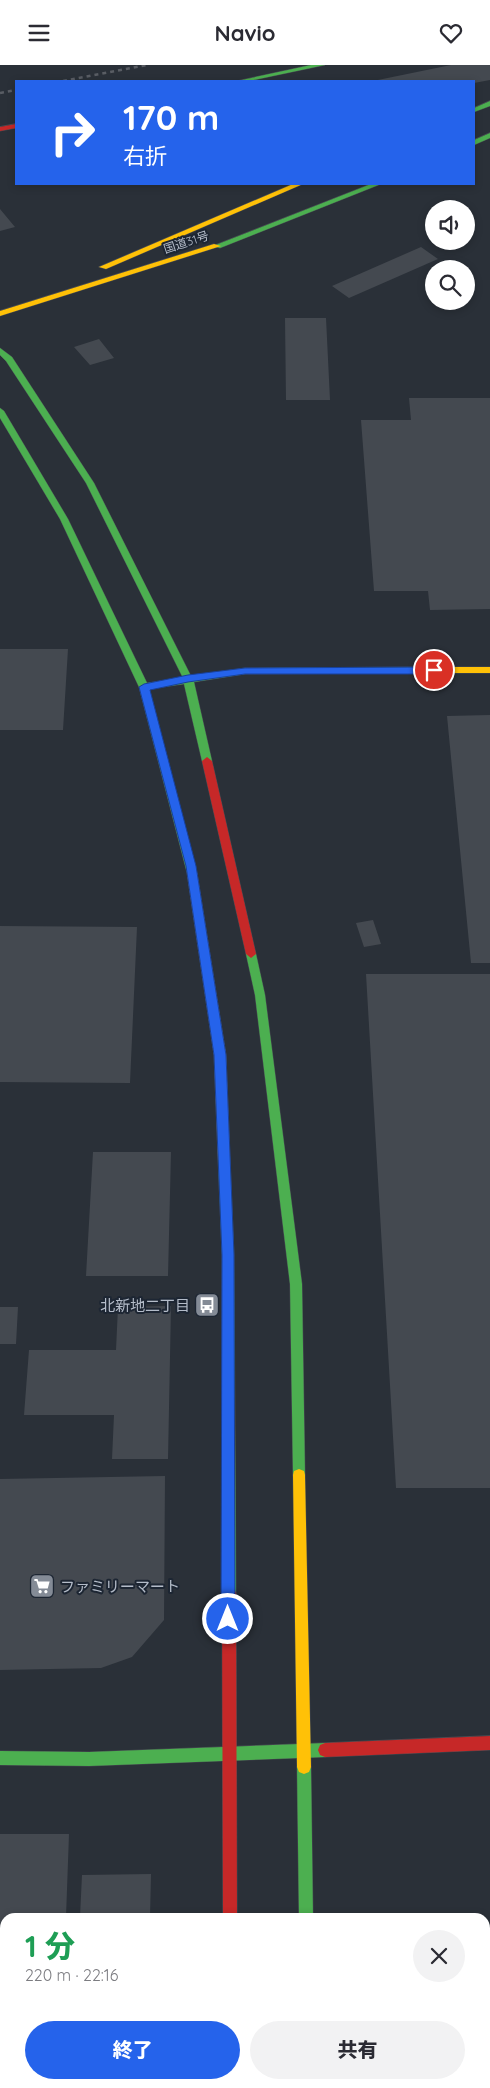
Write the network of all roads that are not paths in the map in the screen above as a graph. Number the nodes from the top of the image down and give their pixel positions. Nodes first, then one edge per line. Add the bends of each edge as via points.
1 (322, 65) edge
2 (245, 80) edge
3 (490, 103) edge
4 (475, 110) edge
5 (15, 126) edge
6 (0, 129) edge
7 (490, 135) edge
8 (475, 142) edge
9 (296, 185) edge
10 (374, 185) edge
11 (0, 312) edge
12 (0, 350) edge
13 (0, 411) edge
14 (490, 670) edge
15 (188, 679) junction
16 (144, 687) junction
17 (490, 1743) edge
18 (303, 1749) junction
19 (229, 1752) junction
20 (0, 1758) edge
21 (230, 1913) edge
22 (306, 1913) edge

1 - 2 main road
3 - 4 main road
5 - 6 main road
7 - 8 main road
9 - 11 main road, 国道31号
10 - 11 main road, 国道31号 via 203,252
12 - 15 main road via 90,483
13 - 16 main road via 64,519
14 - 15 main road via 245,671
15 - 16 main road
15 - 18 main road via 260,995 296,1284
16 - 19 main road via 191,866 220,1055 228,1255
17 - 18 main road
18 - 19 main road
18 - 22 main road
19 - 20 main road via 89,1759
19 - 21 main road

